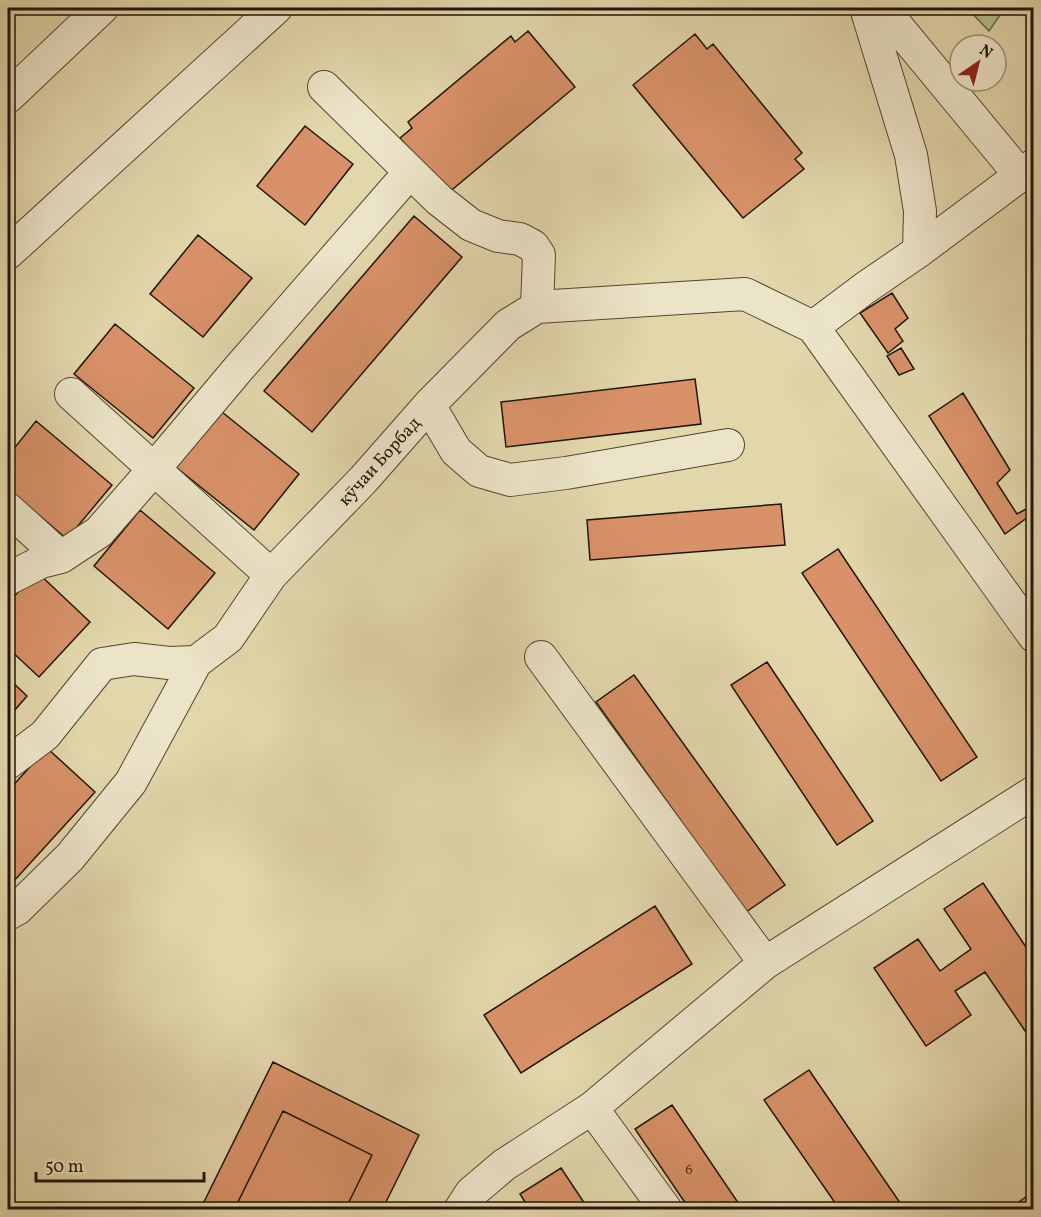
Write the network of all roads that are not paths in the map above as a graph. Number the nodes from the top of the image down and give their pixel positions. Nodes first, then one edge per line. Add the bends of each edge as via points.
1 (102, 8) edge
2 (276, 8) edge
3 (866, 8) edge
4 (882, 8) edge
5 (12, 83) edge
6 (324, 87) dead end
7 (1027, 170) edge
8 (410, 172) junction
9 (919, 251) junction
10 (8, 253) edge
11 (537, 307) junction
12 (813, 327) junction
13 (71, 394) dead end
14 (429, 405) junction
15 (728, 445) dead end
16 (154, 469) junction
17 (8, 509) edge
18 (61, 557) junction
19 (271, 575) junction
20 (8, 579) edge
21 (1034, 636) edge
22 (541, 657) dead end
23 (196, 662) junction
24 (8, 763) edge
25 (1034, 792) edge
26 (8, 914) edge
27 (765, 963) junction
28 (592, 1108) junction
29 (460, 1209) edge
30 (666, 1209) edge

1 - 5 street
2 - 10 street
3 - 9 street via 911,155 920,211
4 - 7 street
6 - 8 street
7 - 9 street
8 - 11 street via 471,225 533,246 539,255
8 - 16 street
9 - 12 street
11 - 12 street, кӯчаи Борбад via 745,294
11 - 14 street, кӯчаи Борбад via 508,325
12 - 21 street
13 - 16 street
14 - 15 street via 456,451 480,471 510,480
14 - 19 street, кӯчаи Борбад
16 - 18 street via 99,532
16 - 19 street
17 - 18 street
18 - 20 street via 41,562
19 - 23 street, кӯчаи Борбад via 228,638
22 - 27 street
23 - 24 street via 134,659 102,664 45,735
23 - 26 street via 131,782 70,857
25 - 27 street
27 - 28 street
28 - 29 street via 504,1166 471,1193
28 - 30 street

